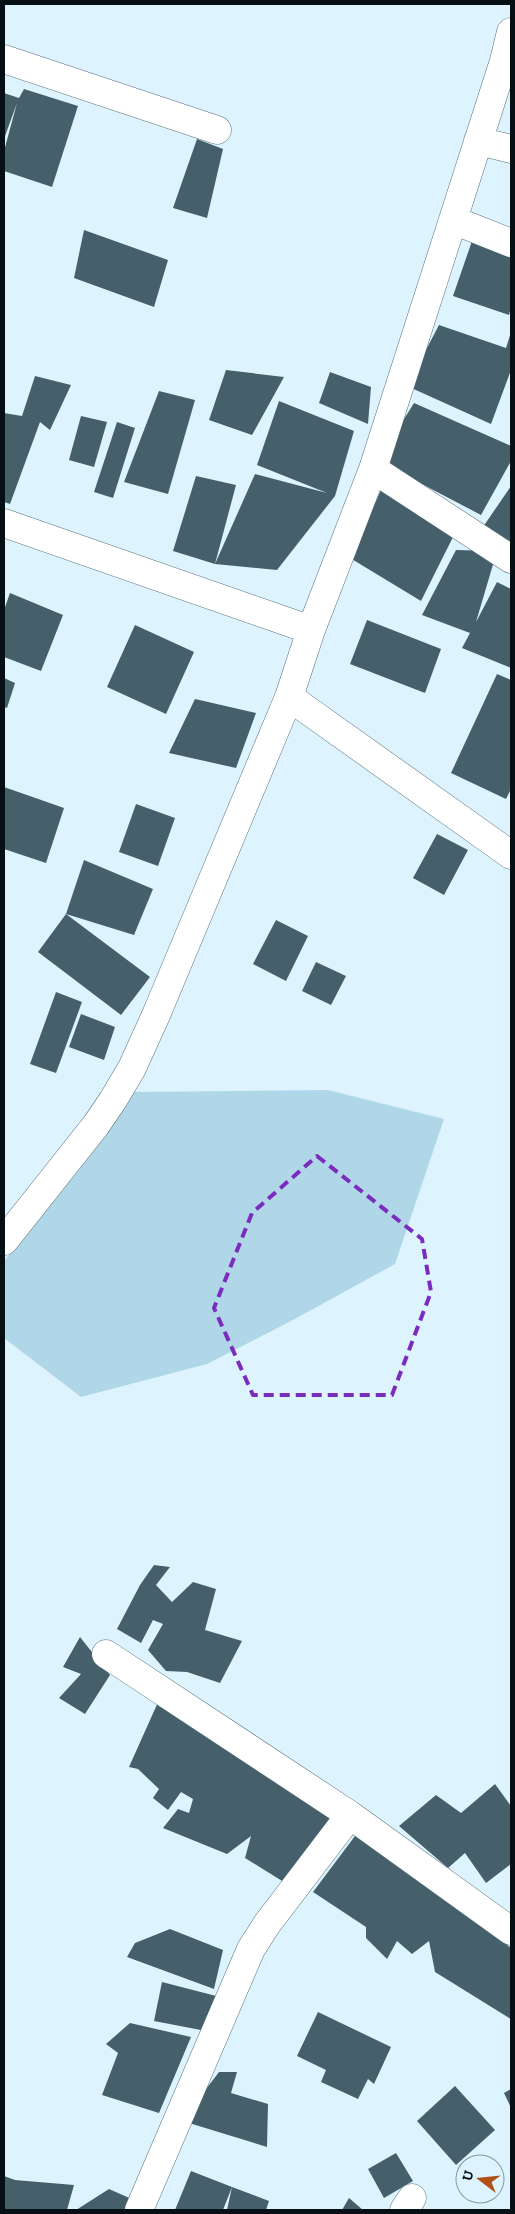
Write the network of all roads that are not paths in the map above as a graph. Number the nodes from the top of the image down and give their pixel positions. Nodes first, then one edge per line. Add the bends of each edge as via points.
1 (511, 32) edge
2 (4, 59) edge
3 (217, 130) dead end
4 (478, 141) junction
5 (511, 149) edge
6 (453, 220) junction
7 (511, 243) edge
8 (373, 469) junction
9 (4, 523) edge
10 (511, 559) edge
11 (311, 630) junction
12 (289, 697) junction
13 (511, 855) edge
14 (4, 1241) edge
15 (106, 1654) dead end
16 (350, 1815) junction
17 (511, 1931) edge
18 (139, 2210) edge

1 - 4 street
2 - 3 street
4 - 5 street
4 - 6 street
6 - 7 street
6 - 8 street
8 - 10 street
8 - 11 street
9 - 11 street
11 - 12 street
12 - 13 street
12 - 14 street via 132,1068 96,1125
15 - 16 street
16 - 17 street
16 - 18 street via 266,1924 251,1949

